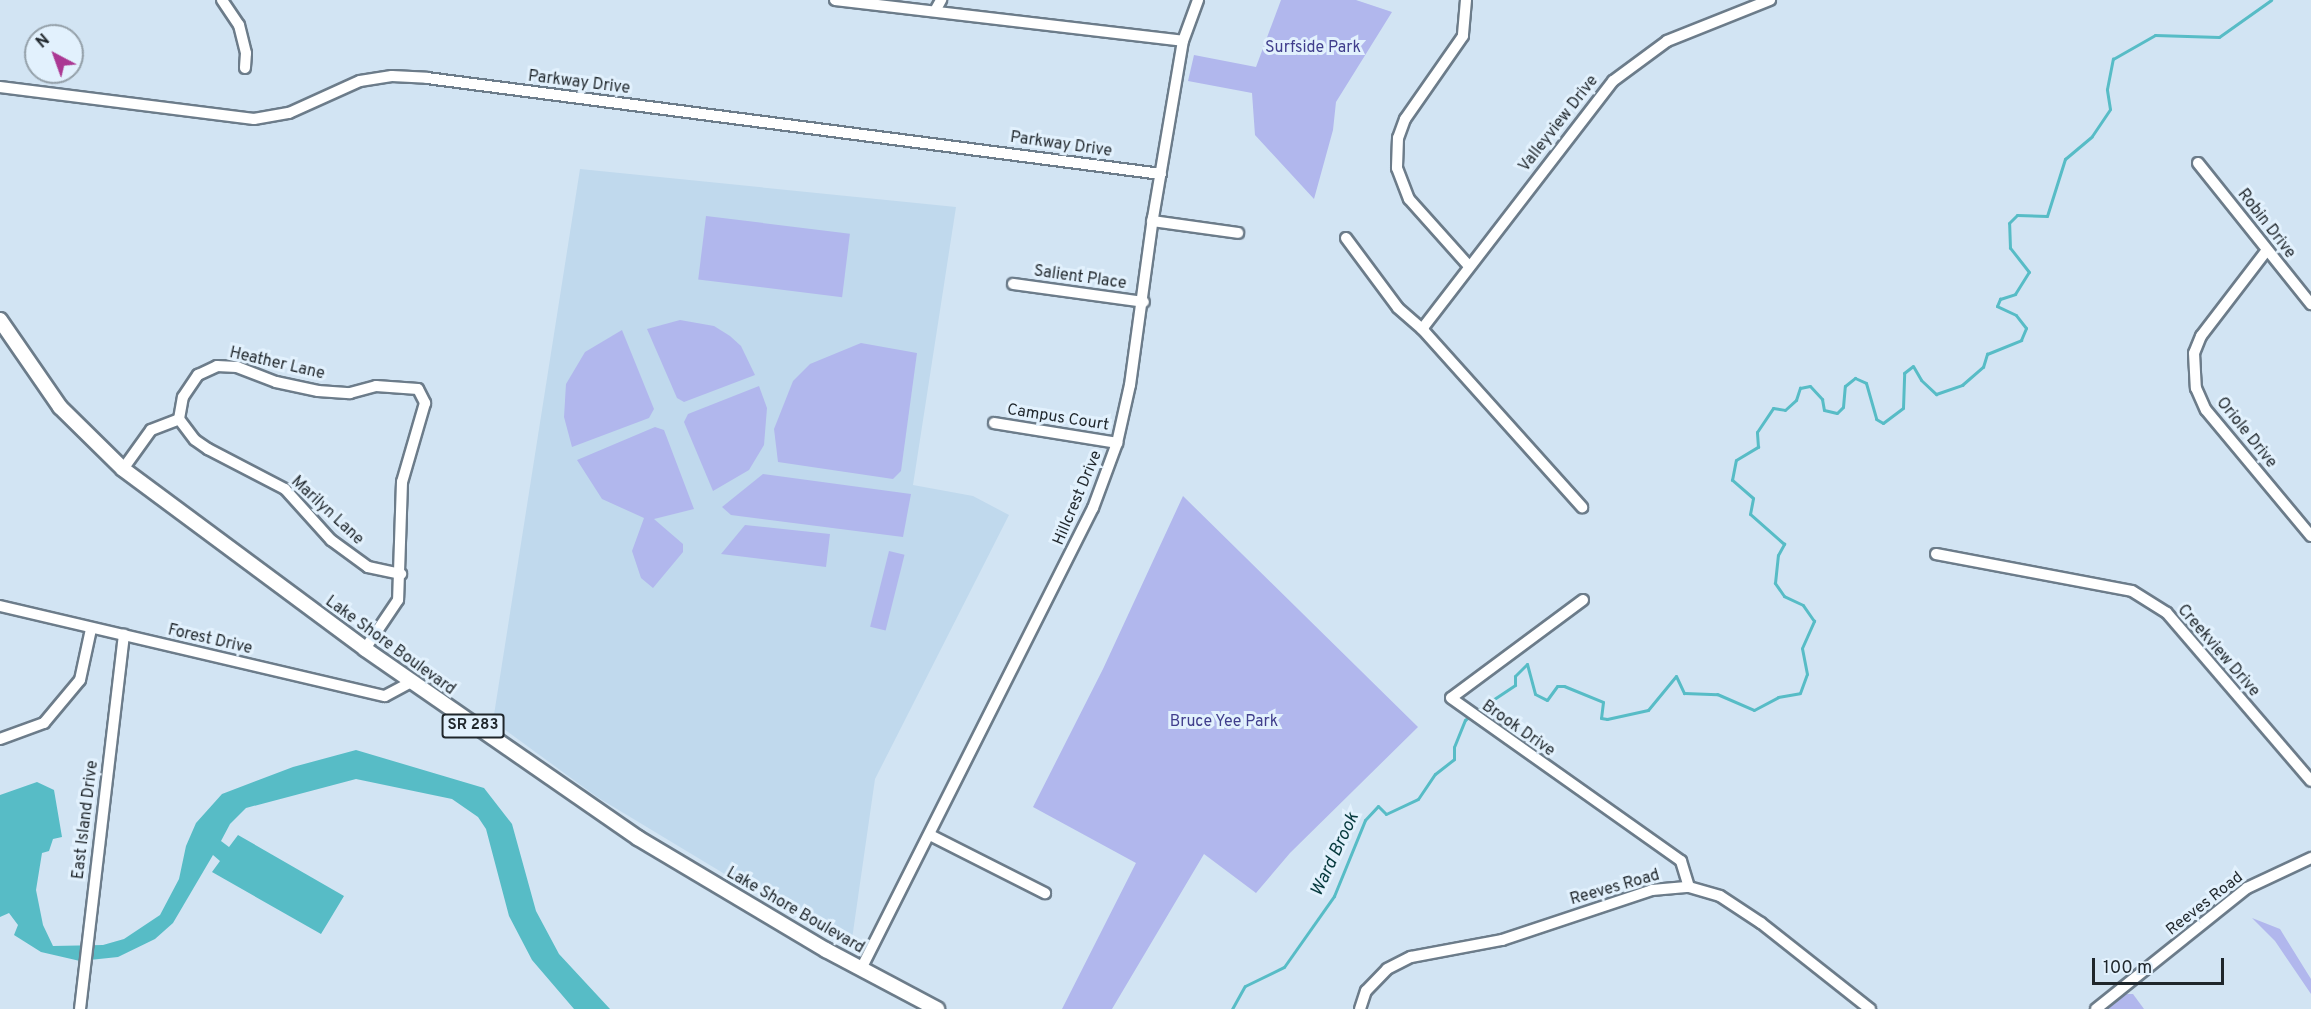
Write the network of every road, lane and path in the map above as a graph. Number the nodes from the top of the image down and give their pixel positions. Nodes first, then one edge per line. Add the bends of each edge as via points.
1 (222, 0) edge
2 (835, 0) edge
3 (941, 0) edge
4 (1198, 0) edge
5 (1466, 0) edge
6 (1770, 0) edge
7 (935, 12) junction
8 (1183, 41) junction
9 (245, 68) dead end
10 (0, 87) edge
11 (2198, 163) dead end
12 (1161, 174) junction
13 (1152, 221) junction
14 (1238, 233) dead end
15 (1346, 238) dead end
16 (2267, 250) junction
17 (1469, 266) junction
18 (1013, 284) dead end
19 (1144, 302) junction
20 (2311, 304) edge
21 (0, 320) edge
22 (1422, 329) junction
23 (179, 419) junction
24 (994, 423) dead end
25 (1117, 443) junction
26 (123, 469) junction
27 (1581, 507) dead end
28 (2311, 536) edge
29 (1936, 554) dead end
30 (401, 574) junction
31 (1583, 600) dead end
32 (0, 606) edge
33 (91, 629) junction
34 (124, 635) junction
35 (365, 649) junction
36 (411, 682) junction
37 (0, 739) edge
38 (2311, 781) edge
39 (930, 835) junction
40 (2311, 858) edge
41 (1689, 887) junction
42 (1045, 893) dead end
43 (862, 968) junction
44 (80, 1009) edge
45 (938, 1009) edge
46 (1360, 1009) edge
47 (1870, 1009) edge
48 (2096, 1009) edge

1 - 9 street via 239,25 246,53
2 - 7 street
3 - 7 street
4 - 8 street, Hillcrest Drive
5 - 17 street via 1462,36 1405,119 1398,138 1397,168 1408,199
6 - 17 street, Valleyview Drive via 1667,41 1613,81
7 - 8 street
8 - 12 street, Hillcrest Drive
10 - 12 street, Parkway Drive via 254,119 289,113 360,81 404,76
11 - 16 street, Robin Drive
12 - 13 street, Hillcrest Drive
13 - 14 street
13 - 19 street, Hillcrest Drive
15 - 22 street via 1398,308
16 - 20 street, Robin Drive
16 - 28 street, Oriole Drive via 2201,336 2194,352 2196,388 2206,410
17 - 22 street, Valleyview Drive
18 - 19 street, Salient Place
19 - 25 street, Hillcrest Drive
21 - 26 main road, Lake Shore Boulevard / SR 283 via 60,407
22 - 27 street
23 - 26 street via 151,430
23 - 30 street, Marilyn Lane via 208,449 285,489 331,540 368,567
23 - 30 street, Heather Lane via 189,385 198,375 217,366 318,391 350,393 376,386 418,389 425,403 402,482
24 - 25 street, Campus Court
25 - 39 street, Hillcrest Drive via 1093,508
26 - 35 main road, Lake Shore Boulevard / SR 283
29 - 38 street, Creekview Drive via 2132,591 2167,613
30 - 35 street, Heather Lane via 398,600
31 - 41 street, Brook Drive via 1451,698 1681,861
32 - 33 street, Forest Drive
33 - 34 street, Forest Drive
33 - 37 street via 80,680 44,723
34 - 36 street, Forest Drive via 385,696
34 - 44 street, East Island Drive
35 - 36 main road, Lake Shore Boulevard / SR 283
36 - 43 main road, Lake Shore Boulevard / SR 283 via 628,831
39 - 42 street
39 - 43 street, Hillcrest Drive
40 - 48 street, Reeves Road via 2247,888
41 - 46 street, Reeves Road via 1652,890 1502,940 1411,957 1388,969 1366,991
41 - 47 street, Reeves Road via 1720,896 1761,923
43 - 45 main road, Lake Shore Boulevard / SR 283

